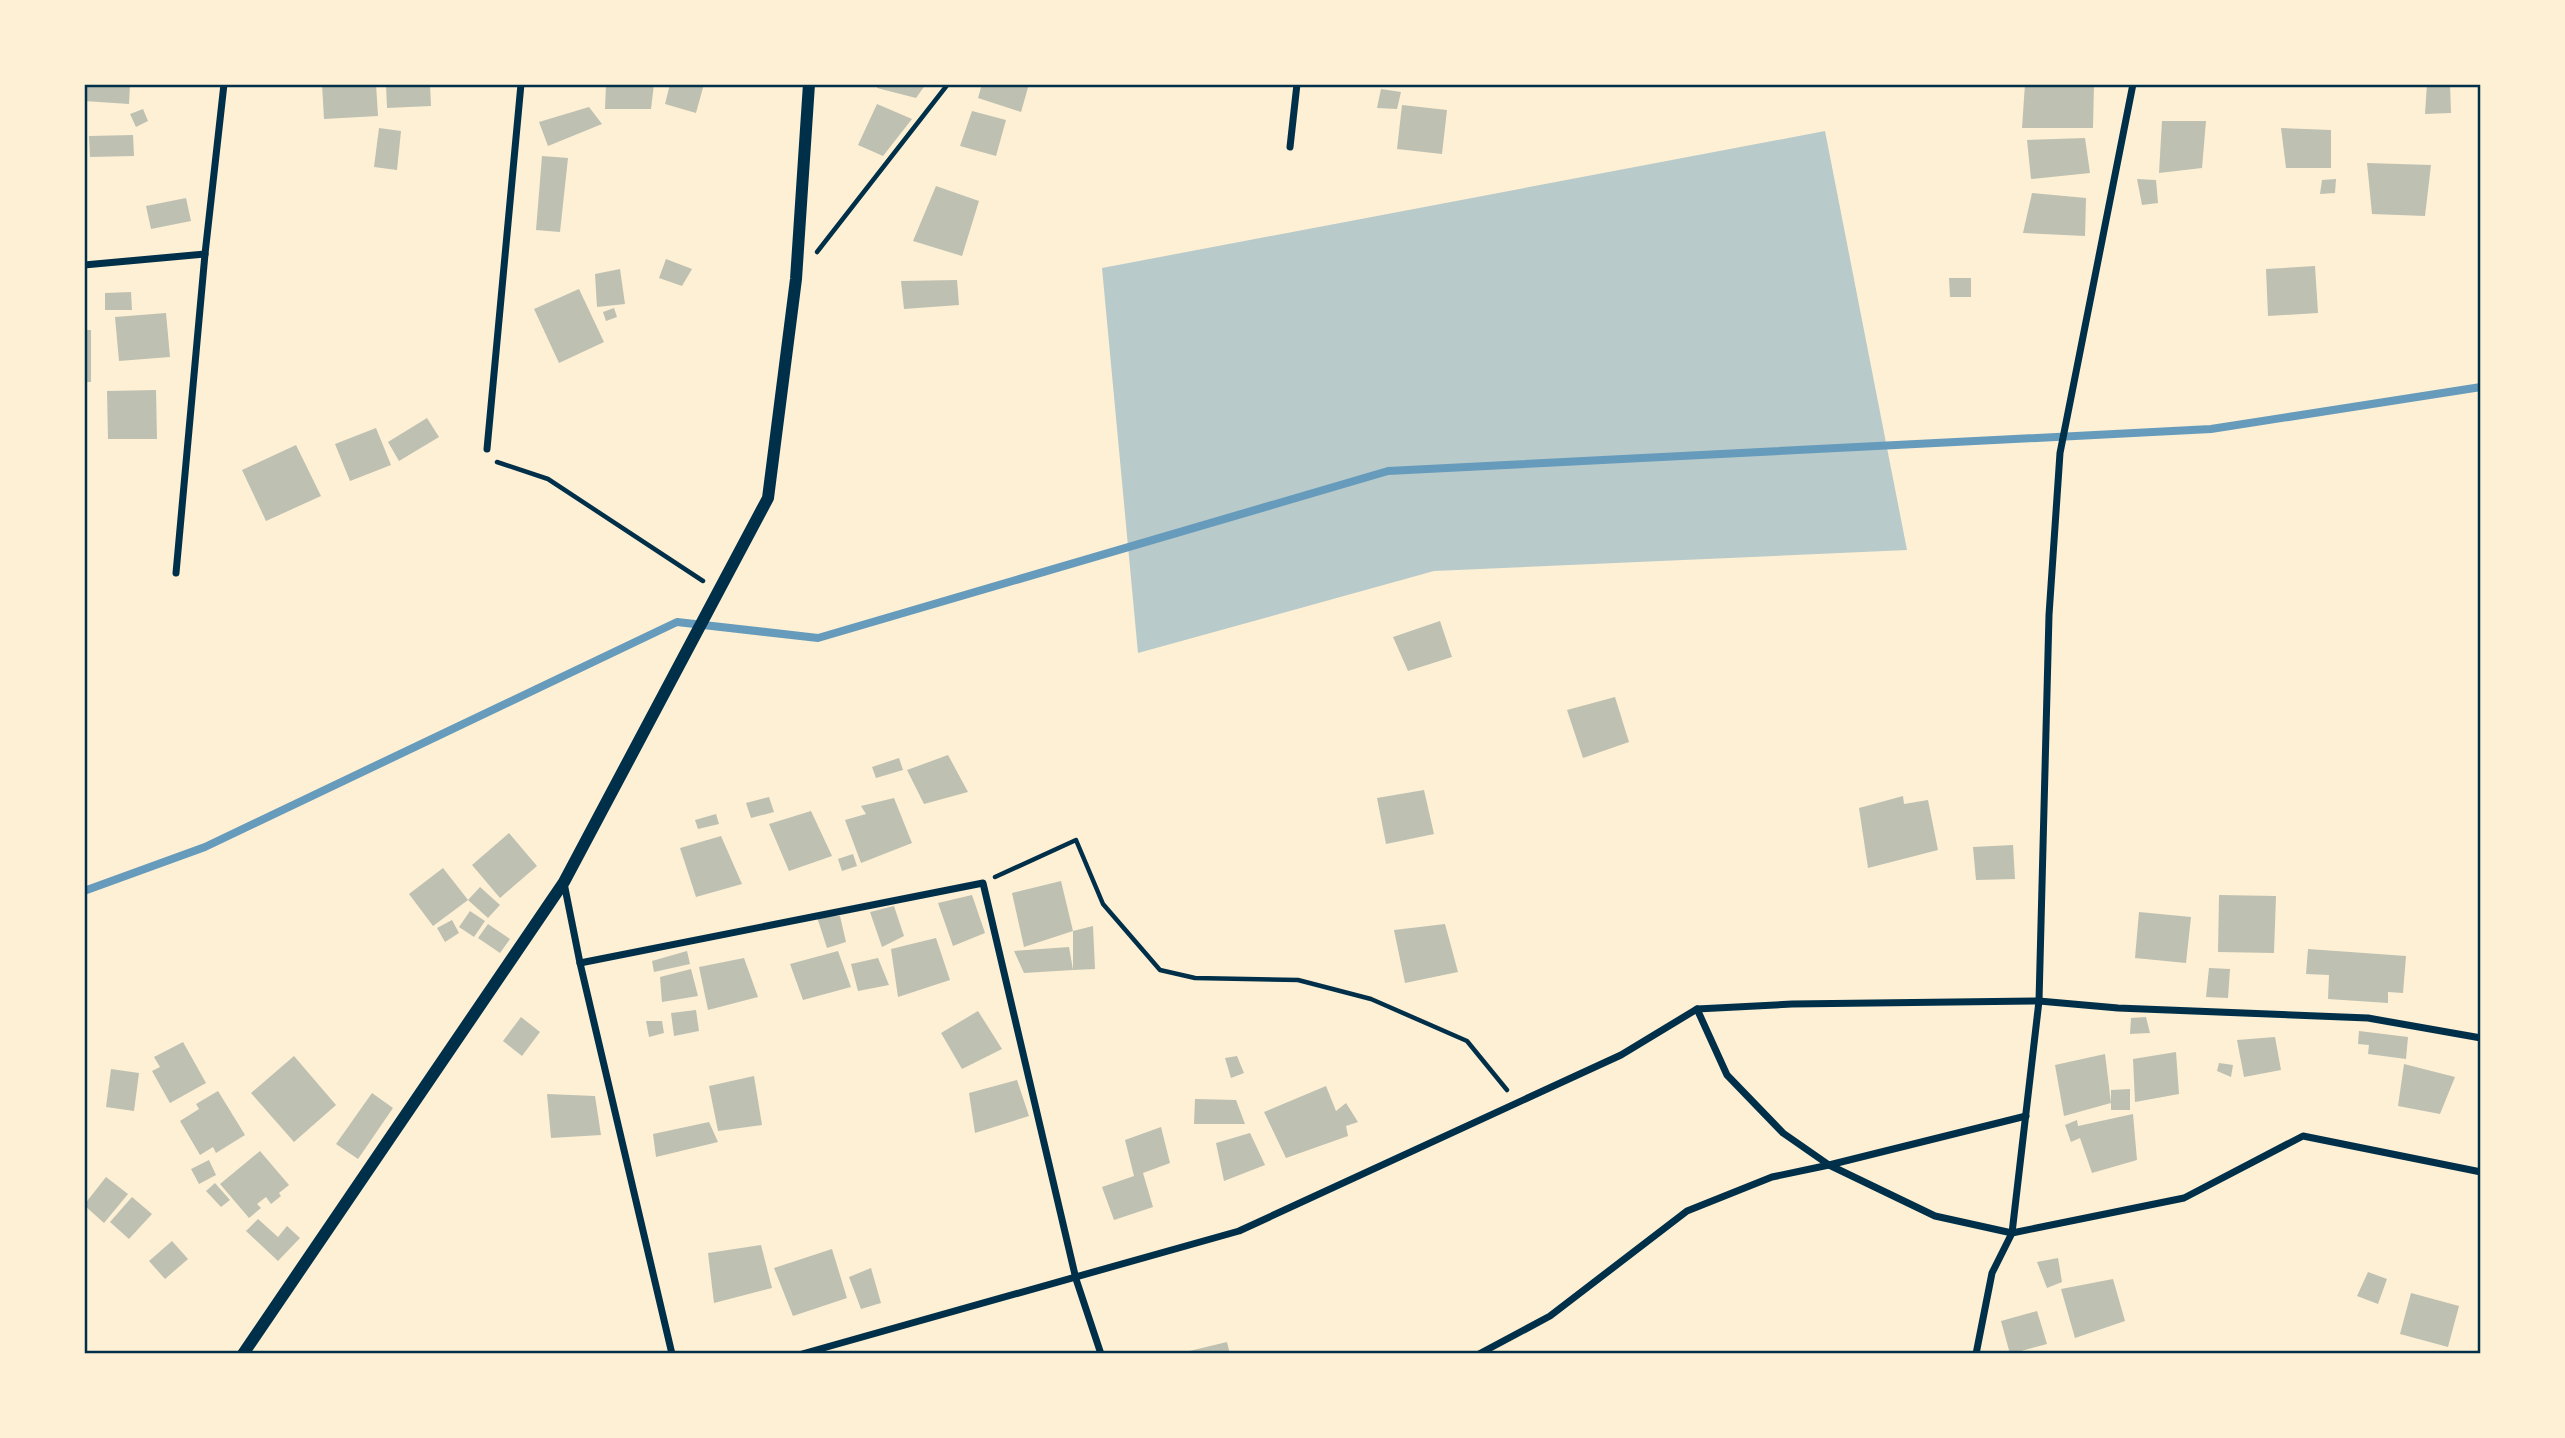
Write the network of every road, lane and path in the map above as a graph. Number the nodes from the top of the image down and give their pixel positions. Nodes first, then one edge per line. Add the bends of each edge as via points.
1 (225, 84) edge
2 (521, 84) edge
3 (809, 84) edge
4 (947, 84) edge
5 (1297, 84) edge
6 (2133, 84) edge
7 (1290, 147) dead end
8 (205, 254) junction
9 (84, 265) edge
10 (796, 279) junction
11 (487, 449) joint
12 (176, 573) dead end
13 (719, 591) junction
14 (564, 882) junction
15 (982, 883) junction
16 (580, 963) junction
17 (2039, 1001) junction
18 (1696, 1009) junction
19 (2481, 1038) edge
20 (1516, 1102) junction
21 (2026, 1116) junction
22 (1829, 1166) junction
23 (2481, 1172) edge
24 (2012, 1233) junction
25 (1076, 1279) junction
26 (243, 1354) edge
27 (672, 1354) edge
28 (802, 1354) edge
29 (1101, 1354) edge
30 (1479, 1354) edge
31 (1976, 1354) edge

1 - 8 street
2 - 11 street
3 - 10 street
4 - 10 path
5 - 7 street
6 - 17 street via 2060,453 2049,615
8 - 9 street
8 - 12 street
10 - 13 street via 768,498
11 - 13 path via 497,461 548,479
13 - 14 street
14 - 16 street
14 - 26 street
15 - 16 street
15 - 20 path via 1076,840 1103,904 1160,970 1195,978 1298,980 1371,999 1467,1041
15 - 25 street
16 - 27 street
17 - 18 street
17 - 19 street via 2368,1018
17 - 21 street
18 - 20 street via 1621,1055
18 - 22 street via 1727,1075 1783,1133
20 - 25 street via 1239,1231
21 - 22 street
21 - 24 street
22 - 24 street via 1934,1216
22 - 30 street via 1772,1178 1687,1211 1550,1315
23 - 24 street via 2304,1136 2184,1198
24 - 31 street via 1992,1273
25 - 28 street
25 - 29 street

